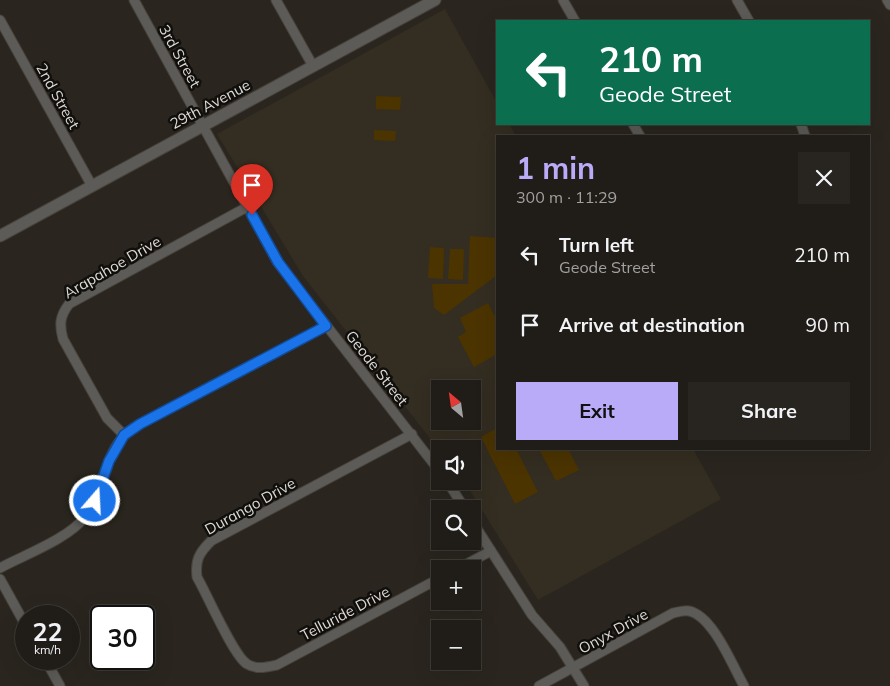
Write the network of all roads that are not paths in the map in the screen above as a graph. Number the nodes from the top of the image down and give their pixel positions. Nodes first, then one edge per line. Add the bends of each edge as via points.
1 (134, 0) edge
2 (276, 0) edge
3 (563, 0) edge
4 (737, 0) edge
5 (887, 0) edge
6 (427, 2) edge
7 (890, 5) edge
8 (0, 20) edge
9 (574, 20) edge
10 (748, 20) edge
11 (312, 66) junction
12 (203, 125) junction
13 (92, 186) junction
14 (247, 207) junction
15 (0, 236) edge
16 (326, 326) junction
17 (412, 434) junction
18 (124, 435) junction
19 (431, 460) edge
20 (481, 535) edge
21 (491, 551) junction
22 (474, 560) edge
23 (0, 568) edge
24 (0, 579) edge
25 (431, 583) edge
26 (15, 606) edge
27 (261, 668) joint
28 (574, 668) junction
29 (51, 670) edge
30 (60, 686) edge
31 (540, 686) edge
32 (584, 686) edge
33 (744, 686) edge

1 - 12 street, 3rd Street
2 - 11 street
3 - 9 street
4 - 10 street
5 - 7 street
6 - 11 street, 29th Avenue
8 - 13 street, 2nd Street
11 - 12 street, 29th Avenue
12 - 13 street, 29th Avenue
12 - 14 street, Geode Street
13 - 15 street, 29th Avenue
14 - 16 street, Geode Street via 278,262
14 - 18 street, Arapahoe Drive via 69,304 62,314 59,326 63,339 107,418
16 - 17 street, Geode Street
16 - 18 street
17 - 19 street, Geode Street
17 - 27 street, Durango Drive via 211,541 200,551 195,564 197,577 238,653 247,664
18 - 23 street via 109,461 95,501 84,518 67,532
20 - 21 street
21 - 22 street
21 - 28 street via 532,615
24 - 26 street
25 - 27 street, Telluride Drive via 278,665
28 - 31 street, Onyx Drive
28 - 32 street
28 - 33 street, Onyx Drive via 673,613 687,610 702,616 710,626
29 - 30 street

